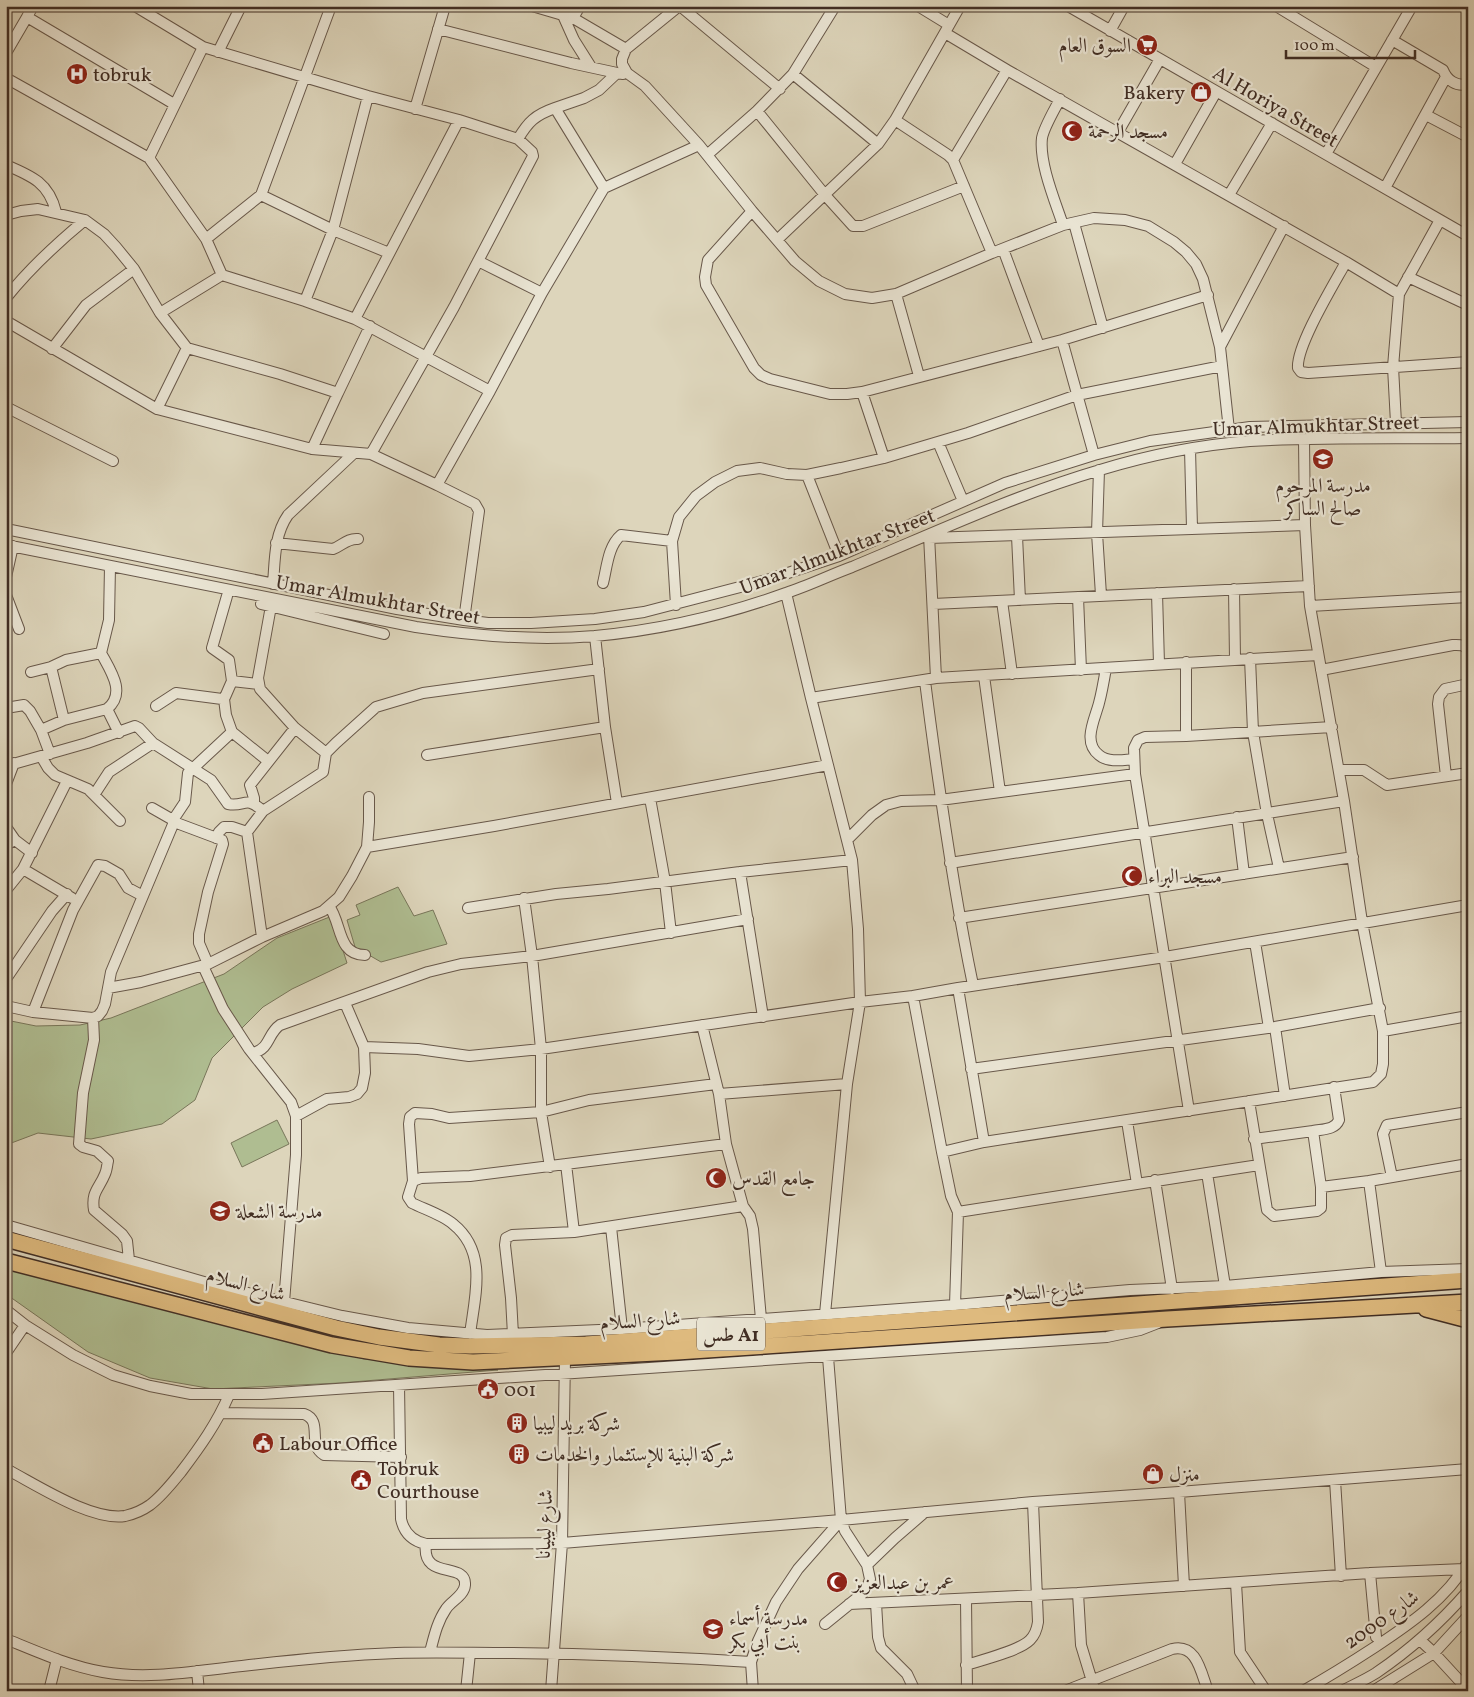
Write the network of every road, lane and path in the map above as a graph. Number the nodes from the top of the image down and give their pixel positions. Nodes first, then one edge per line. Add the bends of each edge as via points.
1 (33, 6) edge
2 (136, 6) edge
3 (241, 6) edge
4 (331, 6) edge
5 (445, 6) edge
6 (532, 6) edge
7 (580, 6) edge
8 (679, 6) edge
9 (835, 6) edge
10 (918, 6) edge
11 (960, 6) edge
12 (1068, 6) edge
13 (1124, 6) edge
14 (1276, 6) edge
15 (1412, 6) edge
16 (561, 10) edge
17 (27, 18) junction
18 (573, 18) junction
19 (438, 29) junction
20 (947, 29) junction
21 (1110, 30) junction
22 (1392, 40) junction
23 (203, 47) junction
24 (626, 49) junction
25 (218, 52) junction
26 (6, 53) edge
27 (1160, 60) junction
28 (591, 67) junction
29 (1376, 67) junction
30 (1007, 70) junction
31 (617, 73) junction
32 (794, 74) junction
33 (631, 76) junction
34 (305, 77) junction
35 (1446, 77) junction
36 (6, 78) edge
37 (1468, 84) edge
38 (780, 88) junction
39 (1216, 92) junction
40 (368, 96) junction
41 (1060, 99) junction
42 (174, 104) junction
43 (554, 108) junction
44 (415, 109) junction
45 (757, 111) junction
46 (1426, 115) junction
47 (459, 120) junction
48 (894, 120) junction
49 (1272, 123) junction
50 (1118, 132) junction
51 (1468, 138) edge
52 (518, 139) junction
53 (699, 144) junction
54 (878, 144) junction
55 (1326, 154) junction
56 (707, 155) junction
57 (149, 158) junction
58 (953, 160) junction
59 (1175, 164) junction
60 (6, 165) edge
61 (964, 186) junction
62 (604, 188) junction
63 (1385, 188) junction
64 (261, 195) junction
65 (1230, 195) junction
66 (825, 196) junction
67 (752, 211) junction
68 (56, 212) junction
69 (6, 215) edge
70 (85, 220) junction
71 (1440, 220) junction
72 (1074, 223) junction
73 (1062, 225) junction
74 (1284, 226) junction
75 (333, 230) junction
76 (1468, 236) edge
77 (206, 239) junction
78 (778, 240) junction
79 (1003, 249) junction
80 (389, 253) junction
81 (992, 253) junction
82 (478, 261) junction
83 (1346, 262) junction
84 (134, 269) junction
85 (222, 276) junction
86 (1408, 278) junction
87 (542, 293) junction
88 (896, 294) junction
89 (1399, 294) junction
90 (1208, 295) junction
91 (6, 298) edge
92 (305, 300) junction
93 (1468, 305) edge
94 (160, 313) junction
95 (355, 319) junction
96 (6, 321) edge
97 (370, 326) junction
98 (1103, 328) junction
99 (1062, 340) junction
100 (1039, 346) junction
101 (1220, 347) junction
102 (187, 348) junction
103 (52, 349) junction
104 (426, 357) junction
105 (1468, 362) edge
106 (1222, 366) junction
107 (1394, 367) junction
108 (919, 376) junction
109 (490, 391) junction
110 (338, 392) junction
111 (862, 392) junction
112 (1077, 395) junction
113 (6, 406) edge
114 (158, 409) junction
115 (1396, 422) junction
116 (1468, 422) edge
117 (1229, 430) junction
118 (1468, 438) edge
119 (1304, 440) junction
120 (938, 442) junction
121 (312, 449) junction
122 (1190, 449) junction
123 (354, 453) junction
124 (371, 454) junction
125 (1094, 455) junction
126 (884, 458) junction
127 (113, 461) dead end
128 (1099, 470) junction
129 (807, 475) junction
130 (1005, 483) junction
131 (437, 485) junction
132 (1012, 500) junction
133 (963, 501) junction
134 (1305, 525) junction
135 (1192, 528) junction
136 (6, 529) edge
137 (1097, 533) junction
138 (930, 536) junction
139 (1017, 536) junction
140 (358, 539) dead end
141 (672, 541) junction
142 (276, 543) junction
143 (9, 546) edge
144 (838, 556) junction
145 (110, 569) junction
146 (232, 576) junction
147 (6, 577) edge
148 (603, 583) dead end
149 (272, 584) junction
150 (1309, 586) junction
151 (1234, 589) junction
152 (228, 593) junction
153 (1156, 593) junction
154 (786, 594) junction
155 (6, 595) edge
156 (1101, 595) junction
157 (1078, 597) junction
158 (1468, 597) edge
159 (1020, 600) junction
160 (1002, 601) junction
161 (934, 604) junction
162 (676, 605) junction
163 (271, 606) junction
164 (1310, 606) junction
165 (464, 620) junction
166 (19, 629) dead end
167 (384, 634) dead end
168 (595, 636) junction
169 (1468, 651) edge
170 (101, 652) junction
171 (1318, 655) junction
172 (1250, 658) junction
173 (1235, 659) junction
174 (1186, 662) junction
175 (1159, 664) junction
176 (51, 667) junction
177 (1106, 668) junction
178 (599, 669) junction
179 (1080, 670) junction
180 (1321, 670) junction
181 (31, 672) dead end
182 (1012, 674) junction
183 (984, 676) junction
184 (931, 679) junction
185 (232, 681) junction
186 (258, 684) junction
187 (1468, 684) edge
188 (811, 698) junction
189 (224, 699) junction
190 (156, 706) dead end
191 (6, 708) edge
192 (107, 709) junction
193 (64, 720) junction
194 (605, 727) junction
195 (1332, 727) junction
196 (295, 728) junction
197 (42, 730) junction
198 (119, 732) junction
199 (232, 732) junction
200 (1253, 732) junction
201 (1186, 736) junction
202 (152, 742) junction
203 (326, 753) junction
204 (427, 754) dead end
205 (45, 755) junction
206 (1134, 759) junction
207 (268, 761) junction
208 (10, 765) edge
209 (828, 765) junction
210 (193, 769) junction
211 (1339, 770) junction
212 (1468, 773) edge
213 (1135, 774) junction
214 (1446, 776) junction
215 (67, 781) junction
216 (6, 784) edge
217 (1000, 792) junction
218 (94, 795) junction
219 (369, 797) dead end
220 (650, 798) junction
221 (940, 800) junction
222 (1344, 801) junction
223 (254, 803) junction
224 (617, 803) junction
225 (152, 808) dead end
226 (263, 811) junction
227 (1267, 814) junction
228 (1237, 818) junction
229 (120, 821) dead end
230 (174, 821) junction
231 (6, 827) edge
232 (1143, 831) junction
233 (247, 832) junction
234 (216, 838) junction
235 (847, 840) junction
236 (11, 843) edge
237 (367, 847) junction
238 (32, 853) junction
239 (1354, 857) junction
240 (852, 860) junction
241 (950, 863) junction
242 (1279, 868) junction
243 (23, 869) junction
244 (740, 872) junction
245 (1244, 874) junction
246 (665, 882) junction
247 (1153, 889) junction
248 (6, 890) edge
249 (67, 894) junction
250 (143, 896) junction
251 (524, 898) junction
252 (76, 902) junction
253 (1468, 905) edge
254 (329, 906) junction
255 (468, 908) dead end
256 (959, 918) junction
257 (748, 919) junction
258 (1362, 922) junction
259 (671, 932) junction
260 (262, 937) junction
261 (1255, 942) junction
262 (365, 955) dead end
263 (532, 956) junction
264 (1165, 957) junction
265 (205, 965) junction
266 (6, 979) edge
267 (973, 985) junction
268 (108, 988) junction
269 (958, 988) junction
270 (913, 996) junction
271 (860, 1002) junction
272 (346, 1003) junction
273 (6, 1006) edge
274 (1380, 1008) junction
275 (33, 1012) junction
276 (1468, 1016) edge
277 (763, 1017) junction
278 (93, 1018) junction
279 (702, 1025) junction
280 (1272, 1028) junction
281 (1383, 1031) junction
282 (1178, 1041) junction
283 (364, 1047) junction
284 (541, 1049) junction
285 (253, 1053) junction
286 (971, 1070) junction
287 (847, 1084) junction
288 (1334, 1087) junction
289 (717, 1089) junction
290 (1284, 1096) junction
291 (1249, 1102) junction
292 (1189, 1111) junction
293 (541, 1112) junction
294 (1468, 1112) edge
295 (296, 1116) junction
296 (1127, 1121) junction
297 (1313, 1131) junction
298 (1254, 1139) junction
299 (984, 1142) junction
300 (726, 1144) junction
301 (942, 1152) junction
302 (566, 1164) junction
303 (1468, 1164) edge
304 (1259, 1165) junction
305 (550, 1167) junction
306 (1207, 1173) junction
307 (1392, 1177) junction
308 (1155, 1180) junction
309 (413, 1181) junction
310 (1369, 1181) junction
311 (1136, 1184) junction
312 (1321, 1187) junction
313 (743, 1206) junction
314 (958, 1212) junction
315 (6, 1225) edge
316 (611, 1227) junction
317 (574, 1232) junction
318 (6, 1239) edge
319 (130, 1260) junction
320 (6, 1261) edge
321 (1468, 1263) edge
322 (1457, 1268) junction
323 (1468, 1269) edge
324 (1381, 1272) junction
325 (1468, 1280) edge
326 (1226, 1286) junction
327 (1172, 1289) junction
328 (284, 1302) junction
329 (1468, 1302) edge
330 (955, 1306) junction
331 (1405, 1306) junction
332 (6, 1310) edge
333 (826, 1314) junction
334 (761, 1319) junction
335 (1168, 1319) junction
336 (1468, 1320) edge
337 (25, 1324) junction
338 (622, 1329) junction
339 (470, 1334) junction
340 (513, 1334) junction
341 (6, 1352) edge
342 (828, 1356) junction
343 (565, 1358) junction
344 (565, 1374) junction
345 (399, 1386) junction
346 (229, 1394) junction
347 (221, 1413) junction
348 (400, 1457) junction
349 (6, 1469) edge
350 (1468, 1469) edge
351 (1335, 1480) junction
352 (1179, 1492) junction
353 (1033, 1502) junction
354 (926, 1512) junction
355 (841, 1520) junction
356 (562, 1542) junction
357 (426, 1544) junction
358 (867, 1565) junction
359 (1466, 1566) edge
360 (1370, 1573) junction
361 (1341, 1576) junction
362 (1236, 1583) junction
363 (1184, 1586) junction
364 (1468, 1591) edge
365 (1078, 1593) junction
366 (1037, 1595) junction
367 (966, 1599) junction
368 (876, 1603) junction
369 (849, 1604) junction
370 (1468, 1616) edge
371 (825, 1624) dead end
372 (1376, 1637) dead end
373 (6, 1639) edge
374 (1420, 1640) junction
375 (430, 1652) junction
376 (470, 1653) junction
377 (1434, 1653) junction
378 (554, 1654) junction
379 (57, 1660) junction
380 (751, 1662) junction
381 (966, 1665) junction
382 (197, 1671) junction
383 (1091, 1680) junction
384 (1468, 1690) edge
385 (49, 1691) edge
386 (199, 1691) edge
387 (466, 1691) edge
388 (551, 1691) edge
389 (753, 1691) edge
390 (915, 1691) edge
391 (967, 1691) edge
392 (1065, 1691) edge
393 (1095, 1691) edge
394 (1208, 1691) edge
395 (1266, 1691) edge
396 (1303, 1691) edge
397 (1342, 1691) edge
398 (1373, 1691) edge

1 - 17 street
2 - 23 street
3 - 25 street
4 - 34 street
5 - 19 street
6 - 16 street
7 - 18 street
8 - 24 street
8 - 38 street
9 - 32 street
10 - 20 street
11 - 20 street
12 - 21 street, Al Horiya Street
13 - 21 street
14 - 29 street
15 - 22 street
16 - 18 street
16 - 28 street
17 - 26 street
17 - 42 street
18 - 24 street
19 - 28 street
19 - 44 street
20 - 30 street
20 - 48 street
21 - 27 street, Al Horiya Street
22 - 29 street
22 - 35 street via 1442,70
23 - 25 street
23 - 42 street
24 - 33 street via 622,64
25 - 34 street
27 - 39 street, Al Horiya Street
27 - 50 street
28 - 31 street
29 - 55 street
30 - 41 street
30 - 58 street
31 - 33 street
31 - 43 street via 599,90
32 - 38 street
32 - 54 street
33 - 53 street via 645,86
34 - 40 street
34 - 64 street
35 - 37 street via 1455,83
35 - 46 street
36 - 57 street
38 - 45 street
39 - 49 street, Al Horiya Street
39 - 59 street
40 - 44 street
40 - 75 street
41 - 50 street
41 - 73 street via 1042,136 1042,147
42 - 57 street
43 - 52 street via 531,120
43 - 62 street
44 - 47 street
45 - 56 street
45 - 66 street
46 - 51 street
46 - 63 street
47 - 52 street
47 - 80 street
48 - 54 street
48 - 58 street
49 - 55 street, Al Horiya Street
49 - 65 street
50 - 59 street
52 - 82 street via 533,156
53 - 56 street
53 - 62 street
54 - 66 street
55 - 63 street, Al Horiya Street
56 - 67 street
57 - 77 street
58 - 61 street
59 - 65 street
60 - 68 street via 38,181 53,199
61 - 66 street via 859,227 853,226
61 - 81 street
62 - 87 street
63 - 71 street, Al Horiya Street
64 - 75 street
64 - 77 street
65 - 74 street
66 - 78 street
67 - 78 street
67 - 111 street via 708,260 704,276 706,285 754,368 761,375 830,394
68 - 69 street via 38,209
68 - 70 street
70 - 84 street via 104,234
70 - 91 street via 38,261
71 - 76 street, Al Horiya Street
71 - 86 street
72 - 73 street
72 - 90 street via 1094,218 1125,220 1148,226 1174,242 1196,264
72 - 98 street
73 - 79 street
74 - 83 street
74 - 101 street
75 - 80 street
75 - 92 street
77 - 85 street
78 - 88 street via 795,261 819,281 846,294 872,298
79 - 81 street
79 - 100 street
80 - 95 street
81 - 88 street
82 - 87 street
82 - 104 street
83 - 89 street
83 - 107 street via 1310,328 1298,356 1298,368 1308,373
84 - 94 street
84 - 103 street via 86,305
85 - 92 street
85 - 94 street
86 - 89 street
86 - 93 street
87 - 109 street
88 - 108 street
89 - 107 street
90 - 98 street
90 - 101 street
92 - 95 street
94 - 102 street
95 - 97 street
96 - 103 street
97 - 104 street
97 - 110 street
98 - 99 street
99 - 100 street
99 - 112 street
100 - 108 street
101 - 106 street
102 - 110 street
102 - 114 street
103 - 114 street
104 - 109 street
104 - 124 street
105 - 107 street
106 - 112 street
106 - 117 street
107 - 115 street
108 - 111 street
109 - 131 street
110 - 121 street
111 - 126 street
112 - 120 street
112 - 125 street
113 - 127 street
114 - 121 street
115 - 116 street, Umar Almukhtar Street
115 - 117 street, Umar Almukhtar Street
117 - 125 street, Umar Almukhtar Street via 1150,441
118 - 119 street, Umar Almukhtar Street
119 - 122 street, Umar Almukhtar Street via 1249,441
119 - 134 street
120 - 126 street
120 - 133 street
121 - 123 street
122 - 128 street, Umar Almukhtar Street
122 - 135 street
123 - 124 street
123 - 142 street via 288,515
124 - 131 street
125 - 130 street, Umar Almukhtar Street
126 - 129 street
128 - 132 street, Umar Almukhtar Street
128 - 137 street
129 - 141 street via 760,468 737,471 696,496 679,517
129 - 144 street
130 - 132 street
130 - 133 street, Umar Almukhtar Street
131 - 165 street via 475,504 479,511
132 - 138 street, Umar Almukhtar Street
133 - 144 street, Umar Almukhtar Street
134 - 135 street
134 - 150 street
135 - 137 street
136 - 146 street, Umar Almukhtar Street
137 - 139 street
137 - 156 street
138 - 139 street
138 - 154 street, Umar Almukhtar Street
138 - 161 street
139 - 159 street
140 - 142 street via 352,538 333,549
141 - 148 street via 622,535 612,546
141 - 162 street
142 - 149 street
143 - 145 street
143 - 147 street
144 - 162 street, Umar Almukhtar Street
145 - 152 street
145 - 170 street via 109,620
146 - 149 street, Umar Almukhtar Street
146 - 152 street
149 - 165 street, Umar Almukhtar Street
150 - 151 street
150 - 164 street
151 - 153 street
151 - 173 street
152 - 163 street
152 - 168 street, Umar Almukhtar Street via 454,633 528,638
152 - 185 street via 212,648 229,660
153 - 156 street
153 - 175 street
154 - 168 street, Umar Almukhtar Street via 668,626
154 - 188 street
155 - 166 street
156 - 157 street
157 - 159 street
157 - 179 street
158 - 164 street
159 - 160 street
160 - 161 street
160 - 182 street
161 - 184 street
162 - 165 street, Umar Almukhtar Street via 576,620 531,623
163 - 167 street
163 - 186 street
164 - 171 street
168 - 178 street
169 - 180 street via 1462,645 1453,646
170 - 176 street
170 - 192 street via 116,686 115,699
171 - 172 street
171 - 180 street
172 - 173 street
172 - 200 street
173 - 174 street
174 - 175 street
174 - 201 street
175 - 177 street
176 - 181 street
176 - 193 street
177 - 179 street
177 - 206 street via 1091,727 1093,746 1098,755 1108,760
178 - 194 street
178 - 203 street via 423,693 376,707
179 - 182 street
180 - 195 street
182 - 183 street
183 - 184 street
183 - 217 street
184 - 188 street
184 - 221 street
185 - 186 street
185 - 189 street
186 - 196 street
187 - 214 street via 1445,689 1439,697
188 - 209 street
189 - 190 street via 176,693
189 - 199 street
191 - 197 street via 24,704
192 - 193 street
192 - 198 street
193 - 197 street
194 - 204 street
194 - 224 street
195 - 200 street
195 - 211 street
196 - 203 street
196 - 207 street
197 - 205 street
198 - 202 street via 137,726
198 - 205 street
199 - 207 street
199 - 210 street
200 - 201 street
200 - 227 street
201 - 206 street via 1138,740
202 - 210 street
202 - 218 street via 109,772
203 - 226 street via 323,772
205 - 208 street
205 - 215 street via 48,768
206 - 213 street
207 - 223 street via 250,785
208 - 216 street
209 - 220 street
209 - 235 street
210 - 223 street via 211,780 228,804
210 - 230 street via 188,773 185,802
211 - 214 street via 1364,770 1387,785
211 - 222 street
212 - 214 street
213 - 217 street
213 - 232 street
215 - 218 street via 82,785
215 - 238 street
217 - 221 street
218 - 229 street
219 - 237 street
220 - 224 street
220 - 246 street
221 - 235 street via 901,801 886,805
221 - 241 street
222 - 227 street
222 - 239 street
223 - 226 street
224 - 237 street
225 - 230 street
226 - 233 street
227 - 228 street
227 - 242 street
228 - 232 street
228 - 245 street
230 - 234 street
230 - 250 street
231 - 236 street
232 - 241 street
232 - 247 street
233 - 234 street via 224,827
233 - 260 street
234 - 265 street via 223,844 199,934
235 - 240 street
236 - 238 street
237 - 254 street via 339,897
238 - 243 street
239 - 242 street
239 - 258 street
240 - 244 street
240 - 271 street
241 - 256 street
242 - 245 street
243 - 248 street
243 - 249 street
244 - 246 street
244 - 257 street
245 - 247 street
246 - 251 street
246 - 259 street
247 - 256 street
247 - 264 street
249 - 252 street
249 - 266 street
250 - 252 street via 132,891 119,874 101,864
250 - 268 street via 111,972
251 - 255 street
251 - 263 street
252 - 275 street
253 - 258 street
254 - 260 street
254 - 262 street via 345,946 354,954
256 - 267 street
257 - 259 street
257 - 277 street
258 - 261 street
258 - 274 street
259 - 263 street
260 - 265 street
261 - 264 street
261 - 280 street
263 - 272 street via 462,964 428,972
263 - 284 street
264 - 267 street
264 - 282 street
265 - 268 street
265 - 285 street via 223,1009
267 - 269 street
268 - 278 street via 106,1004
269 - 270 street
269 - 286 street
270 - 271 street
270 - 301 street
271 - 277 street
271 - 287 street
272 - 283 street
272 - 285 street via 280,1025 273,1031 267,1045
273 - 275 street
274 - 280 street
274 - 281 street
275 - 278 street
276 - 281 street
277 - 279 street
278 - 319 street via 94,1040 83,1093 79,1144 97,1151 108,1161 106,1173 92,1199 94,1210 122,1234 127,1241
279 - 284 street
279 - 289 street
280 - 282 street
280 - 290 street
281 - 288 street via 1383,1064 1377,1079
282 - 286 street
282 - 292 street
283 - 284 street via 418,1049 469,1056
283 - 295 street via 362,1088 357,1094 326,1099
284 - 293 street
285 - 295 street via 291,1102
286 - 299 street
287 - 289 street
287 - 333 street
288 - 290 street
288 - 297 street via 1337,1125
289 - 293 street via 589,1100
289 - 300 street
290 - 291 street
291 - 292 street
291 - 298 street
292 - 296 street
293 - 305 street
293 - 309 street via 448,1118 415,1113 409,1124
294 - 307 street via 1387,1125 1383,1134
295 - 328 street via 296,1155
296 - 299 street
296 - 311 street
297 - 298 street
297 - 312 street
298 - 304 street
299 - 301 street
300 - 302 street
300 - 313 street
301 - 314 street via 951,1196
302 - 305 street
302 - 317 street
303 - 307 street
304 - 306 street
304 - 312 street via 1267,1210 1274,1216 1317,1211 1322,1203
305 - 309 street
306 - 308 street
306 - 326 street
307 - 310 street
308 - 311 street
308 - 327 street
309 - 339 street via 408,1197 412,1203 453,1223 472,1247 477,1274
310 - 312 street
310 - 324 street
311 - 314 street
313 - 316 street
313 - 334 street via 754,1229
314 - 330 street
315 - 319 street
316 - 317 street
316 - 338 street
317 - 340 street via 512,1234 506,1238
318 - 325 highway, شارع السلام / طس A1 via 336,1328 411,1342 470,1346 595,1343
319 - 328 street
320 - 343 highway, شارع السلام via 374,1353 473,1362
321 - 322 street
322 - 323 street
322 - 324 street
324 - 326 street
326 - 327 street
327 - 330 street
328 - 339 street via 408,1328
329 - 331 highway, شارع السلام
330 - 333 street
331 - 335 highway, شارع السلام
331 - 336 highway
332 - 337 street
333 - 334 street
334 - 338 street
335 - 342 street via 1140,1330 1107,1337
335 - 343 highway, شارع السلام
337 - 341 street
337 - 346 street via 112,1375 191,1394
338 - 340 street
339 - 340 street
342 - 344 street
342 - 355 street
343 - 344 street, شارع ليبيانا
344 - 345 street
344 - 356 street, شارع ليبيانا
345 - 346 street
345 - 348 street
346 - 347 street
347 - 348 street via 304,1414 314,1422 315,1446 324,1456
347 - 349 street via 162,1494 149,1506 125,1516 82,1508
348 - 357 street via 402,1525 414,1539
350 - 351 street
351 - 352 street
351 - 361 street
352 - 353 street
352 - 363 street
353 - 354 street
353 - 366 street
354 - 355 street
354 - 358 street
355 - 356 street
355 - 358 street
355 - 380 street via 798,1569 776,1602
356 - 357 street
356 - 378 street, شارع ليبيانا
357 - 375 street via 426,1556 433,1566 460,1574 466,1583 462,1594 443,1614
358 - 369 street via 870,1575 868,1588
359 - 360 street
359 - 396 street, شارع 2000 via 1436,1602 1408,1625
360 - 361 street
360 - 372 street
361 - 362 street
362 - 363 street
362 - 395 street via 1240,1652
363 - 365 street
364 - 374 street
365 - 366 street
365 - 383 street via 1079,1635
366 - 367 street
366 - 381 street via 1037,1628 1029,1642 1020,1648
367 - 368 street
367 - 381 street
368 - 369 street
368 - 390 street via 881,1648 907,1674
369 - 371 street
370 - 377 street
373 - 379 street
374 - 377 street
374 - 397 street via 1375,1673
375 - 376 street
375 - 382 street via 369,1654
376 - 378 street
376 - 387 street
377 - 384 street
377 - 398 street
378 - 380 street
378 - 388 street, شارع ليبيانا
379 - 382 street via 126,1675
379 - 385 street
380 - 389 street
381 - 391 street
382 - 386 street
383 - 392 street
383 - 393 street
383 - 394 street via 1180,1648 1196,1658

